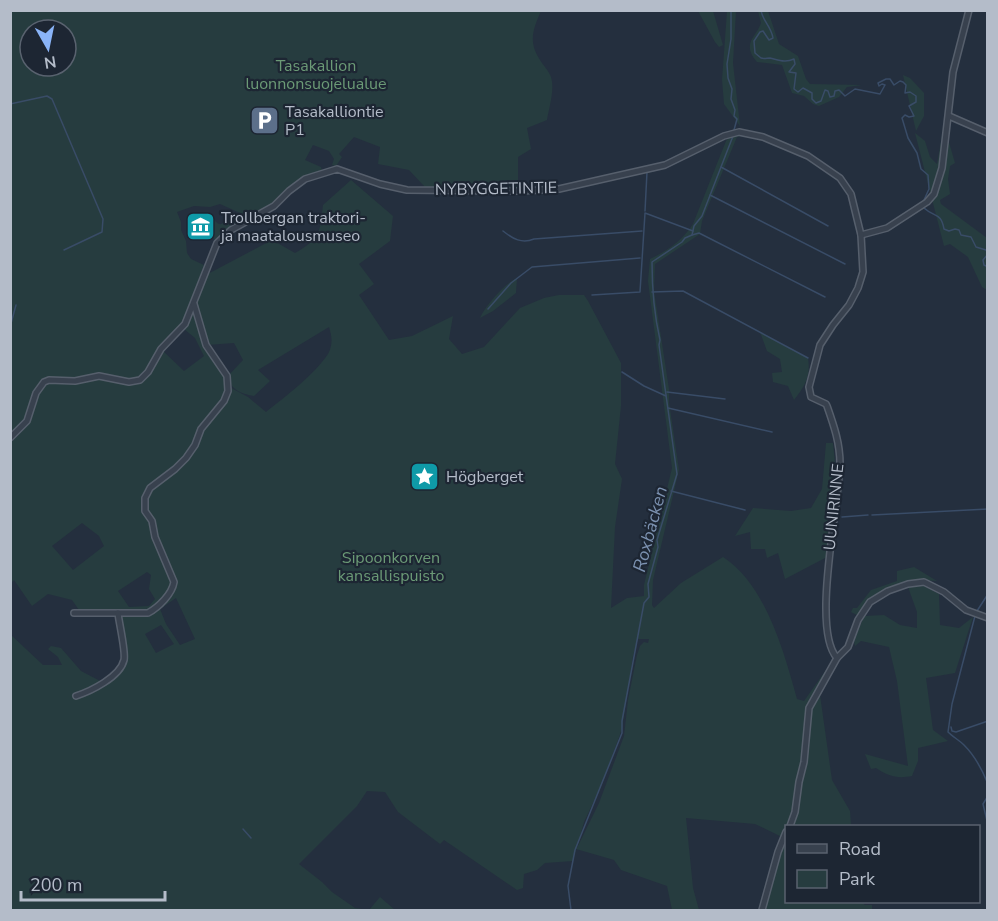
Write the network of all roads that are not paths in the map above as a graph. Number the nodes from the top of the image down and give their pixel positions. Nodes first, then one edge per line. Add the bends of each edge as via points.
1 (969, 10) edge
2 (949, 116) junction
3 (987, 133) edge
4 (861, 235) junction
5 (194, 302) junction
6 (10, 438) edge
7 (74, 613) dead end
8 (118, 613) junction
9 (987, 618) edge
10 (837, 658) junction
11 (76, 696) dead end
12 (790, 825) edge
13 (785, 834) edge
14 (762, 910) edge

1 - 2 street via 953,72
2 - 3 street
2 - 4 street via 934,194 880,231
4 - 5 street, NYBYGGETINTIE via 851,194 840,178 808,156 750,133 724,136 656,168 549,190 407,190 337,169 305,179 274,206 224,236 214,249
4 - 10 street, UUNIRINNE via 862,279 820,345 809,387 811,397 827,406 839,452 838,497 826,595 829,644
5 - 6 street, NYBYGGETINTIE via 185,324 161,349 140,380 129,382 99,376 44,382 36,393 27,422
5 - 8 street via 206,345 227,376 228,391 186,458 150,488 145,498 145,511 152,521 173,587 157,608 148,613
7 - 8 street
8 - 11 street via 124,660 116,674
9 - 10 street via 966,610 924,582 908,584 870,602 848,647
10 - 12 street via 809,708 805,755
13 - 14 street

